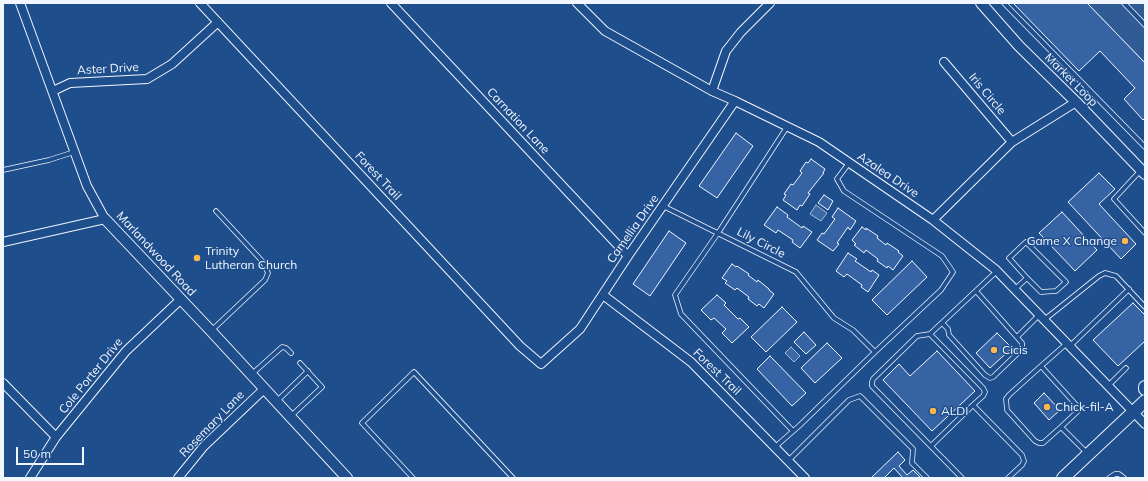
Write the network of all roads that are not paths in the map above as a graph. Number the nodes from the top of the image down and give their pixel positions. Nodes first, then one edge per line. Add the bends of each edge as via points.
1 (20, 3) edge
2 (200, 3) edge
3 (391, 3) edge
4 (577, 3) edge
5 (770, 3) edge
6 (981, 3) edge
7 (1004, 3) edge
8 (1124, 3) edge
9 (218, 22) junction
10 (1145, 26) edge
11 (944, 62) dead end
12 (52, 91) junction
13 (712, 91) junction
14 (735, 101) junction
15 (1076, 102) junction
16 (788, 127) junction
17 (1012, 142) junction
18 (1145, 147) edge
19 (75, 152) junction
20 (849, 163) junction
21 (3, 170) edge
22 (1143, 172) edge
23 (664, 206) junction
24 (216, 211) dead end
25 (105, 219) junction
26 (933, 220) junction
27 (718, 233) junction
28 (1145, 233) edge
29 (3, 242) edge
30 (628, 256) junction
31 (997, 271) junction
32 (1027, 278) junction
33 (1014, 289) junction
34 (1129, 289) junction
35 (976, 292) junction
36 (603, 294) junction
37 (181, 299) junction
38 (1145, 307) edge
39 (1042, 318) junction
40 (942, 323) junction
41 (211, 331) junction
42 (930, 334) junction
43 (1017, 337) junction
44 (1068, 345) junction
45 (875, 352) junction
46 (291, 353) dead end
47 (300, 363) dead end
48 (541, 364) joint
49 (1041, 366) junction
50 (1126, 368) dead end
51 (308, 371) junction
52 (251, 374) junction
53 (3, 383) edge
54 (1108, 386) junction
55 (264, 389) junction
56 (1145, 401) edge
57 (276, 402) junction
58 (973, 405) junction
59 (1133, 412) junction
60 (290, 417) junction
61 (1145, 424) edge
62 (1061, 427) junction
63 (793, 431) junction
64 (56, 438) junction
65 (931, 446) junction
66 (775, 447) junction
67 (1088, 454) junction
68 (788, 461) junction
69 (30, 478) edge
70 (178, 478) edge
71 (347, 478) edge
72 (413, 478) edge
73 (513, 478) edge
74 (805, 478) edge
75 (927, 478) edge
76 (962, 478) edge
77 (1008, 478) edge
78 (1063, 478) edge
79 (1109, 478) edge
80 (1124, 478) edge

1 - 12 street, Marlandwood Road
2 - 9 street, Forest Trail
3 - 30 street, Carnation Lane
4 - 13 street, Azalea Drive via 605,31
5 - 13 street via 726,51
6 - 15 street, Market Loop via 1019,46
7 - 18 lane
8 - 10 lane
9 - 12 street, Aster Drive via 172,64 147,80 70,83
9 - 48 street, Forest Trail via 520,346
11 - 17 street, Iris Circle
12 - 19 street, Marlandwood Road
13 - 14 street, Azalea Drive
14 - 16 street, Azalea Drive
14 - 23 street, Camellia Drive
15 - 17 street
15 - 22 street, Market Loop
16 - 20 street, Azalea Drive via 819,142
16 - 27 lane
17 - 26 street
19 - 21 lane
19 - 25 street, Marlandwood Road via 87,186
20 - 26 street, Azalea Drive
20 - 45 lane via 836,179 844,191 942,256 953,272 941,290
22 - 28 lane via 1114,199
23 - 27 lane, Lily Circle
23 - 30 street, Camellia Drive
24 - 41 lane via 263,262 268,273 265,280
25 - 29 street
25 - 37 street, Marlandwood Road
26 - 31 street, Azalea Drive
27 - 45 lane, Lily Circle via 796,272 834,318 853,330
27 - 63 lane via 675,295 681,314
30 - 36 street, Camellia Drive
31 - 33 street, Azalea Drive
31 - 35 lane
32 - 32 lane via 1041,292 1056,291 1066,282 1026,242 1009,258
32 - 33 lane
33 - 39 street, Azalea Drive
34 - 38 lane
34 - 39 lane via 1116,276 1104,273
34 - 44 lane
35 - 40 lane
35 - 43 lane
36 - 48 street, Camellia Drive via 580,329
36 - 66 street, Forest Trail via 691,362
37 - 41 street, Marlandwood Road
37 - 64 street, Cole Porter Drive via 126,351
39 - 43 lane
39 - 44 street, Azalea Drive
40 - 42 lane
40 - 43 lane via 948,329 949,336 990,378 1022,349 1022,343
41 - 52 street, Marlandwood Road
42 - 58 lane via 983,388 983,396
42 - 65 lane via 917,336 873,379 872,386
44 - 49 lane
44 - 54 street, Azalea Drive
45 - 63 lane
46 - 52 lane via 282,347
47 - 51 lane
49 - 62 lane via 1079,408
49 - 62 lane via 1009,395 1006,400 1007,410 1039,443 1043,443
50 - 54 lane
51 - 57 lane
51 - 60 lane via 322,387
52 - 55 street, Marlandwood Road
53 - 64 street
54 - 59 street, Azalea Drive
55 - 57 street, Marlandwood Road
55 - 70 street, Rosemary Lane via 204,446
56 - 59 main road
57 - 60 street, Marlandwood Road
58 - 65 lane
58 - 77 lane via 1022,455 1022,465
59 - 61 street, Azalea Drive
59 - 67 main road
60 - 71 street, Marlandwood Road
62 - 67 lane
63 - 66 lane
64 - 69 street, Cole Porter Drive
65 - 76 lane
66 - 68 street, Forest Trail
67 - 78 main road
68 - 74 street, Forest Trail
68 - 75 lane via 849,400 860,396 913,450 912,463
72 - 73 lane via 362,423 414,372
79 - 80 lane via 1118,474

